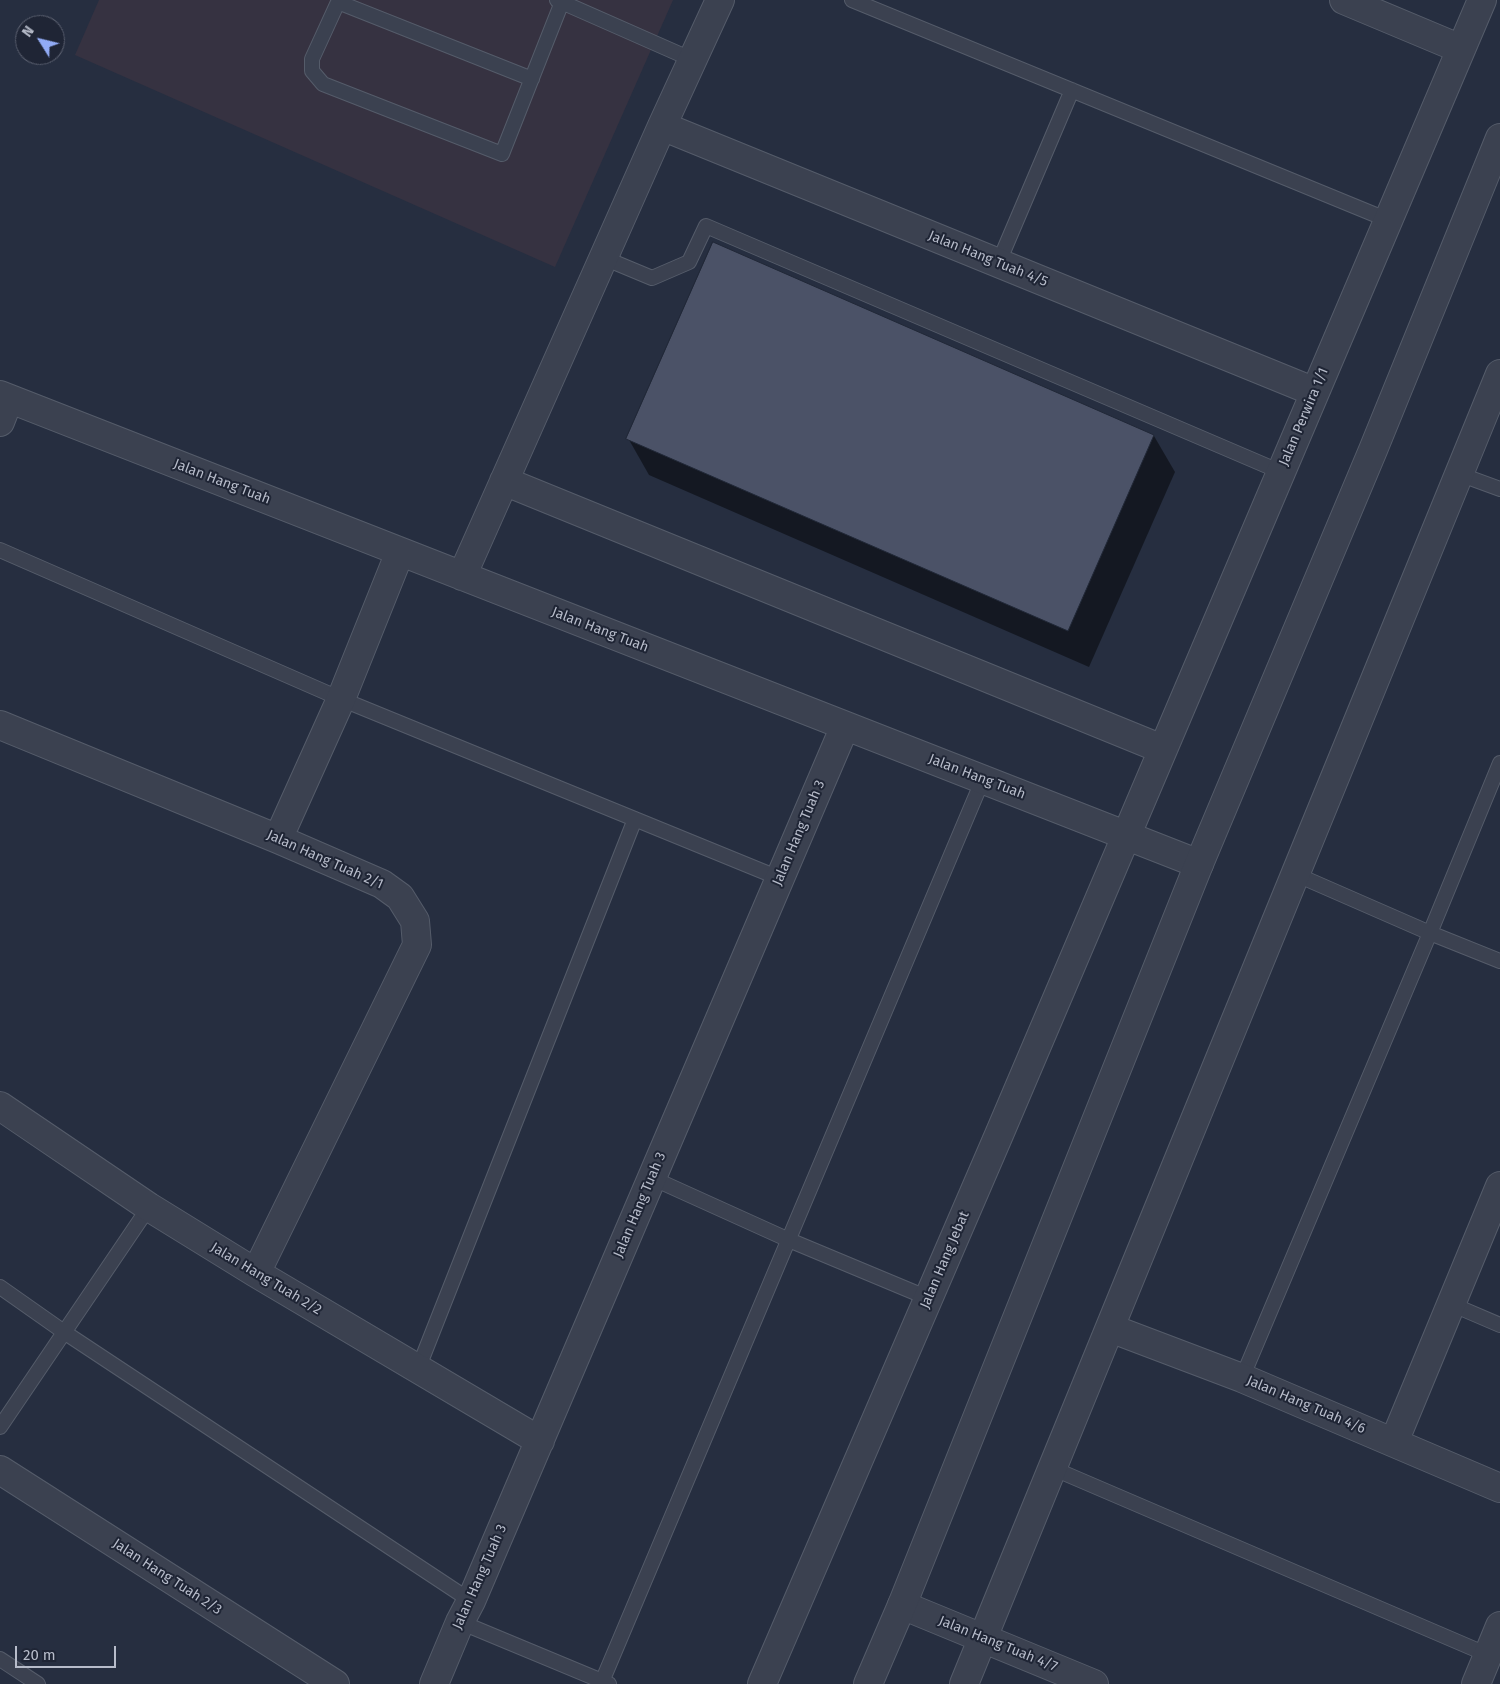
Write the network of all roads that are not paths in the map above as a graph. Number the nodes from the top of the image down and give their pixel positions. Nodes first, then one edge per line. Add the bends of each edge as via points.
1 (720, 0) edge
2 (852, 0) edge
3 (1344, 0) edge
4 (1482, 0) edge
5 (338, 1) edge
6 (566, 2) edge
7 (1461, 49) junction
8 (693, 60) junction
9 (532, 78) junction
10 (1072, 90) junction
11 (662, 126) junction
12 (1500, 138) edge
13 (1388, 220) junction
14 (604, 258) junction
15 (998, 264) junction
16 (1500, 374) edge
17 (1314, 392) junction
18 (3, 405) edge
19 (1281, 472) junction
20 (1459, 474) junction
21 (504, 481) junction
22 (1500, 489) edge
23 (0, 550) edge
24 (400, 552) junction
25 (462, 576) junction
26 (341, 699) junction
27 (0, 725) edge
28 (845, 726) junction
29 (1162, 749) junction
30 (1500, 763) edge
31 (983, 779) junction
32 (635, 819) junction
33 (1126, 835) junction
34 (278, 839) junction
35 (1199, 864) junction
36 (1296, 874) junction
37 (779, 878) junction
38 (1430, 933) junction
39 (1500, 961) edge
40 (0, 1106) edge
41 (652, 1178) junction
42 (1500, 1186) edge
43 (149, 1207) junction
44 (789, 1240) junction
45 (256, 1273) junction
46 (0, 1287) edge
47 (928, 1298) junction
48 (1451, 1304) junction
49 (1500, 1325) edge
50 (1110, 1328) junction
51 (64, 1332) junction
52 (418, 1369) junction
53 (1242, 1378) junction
54 (0, 1427) edge
55 (540, 1441) junction
56 (1394, 1442) junction
57 (1052, 1468) junction
58 (0, 1470) edge
59 (1500, 1488) edge
60 (902, 1605) junction
61 (466, 1611) junction
62 (1500, 1626) edge
63 (983, 1638) junction
64 (1494, 1657) edge
65 (0, 1658) edge
66 (604, 1683) edge
67 (38, 1684) edge
68 (335, 1684) edge
69 (434, 1684) edge
70 (762, 1684) edge
71 (868, 1684) edge
72 (964, 1684) edge
73 (1094, 1684) edge
74 (1476, 1684) edge

1 - 8 street
2 - 10 lane
3 - 7 street
4 - 7 street, Jalan Perwira 1/1
5 - 9 lane
5 - 9 lane via 312,59 312,71 323,84 502,154
6 - 8 lane
6 - 9 lane
7 - 13 street, Jalan Perwira 1/1
8 - 11 street
10 - 13 lane
10 - 15 lane
11 - 14 street
11 - 15 street, Jalan Hang Tuah 4/5
12 - 35 street via 1374,450
13 - 17 street, Jalan Perwira 1/1
14 - 19 lane via 652,278 689,262 706,226
14 - 21 street
15 - 17 street, Jalan Hang Tuah 4/5
16 - 20 street
17 - 19 street, Jalan Perwira 1/1
18 - 24 street, Jalan Hang Tuah
19 - 29 street, Jalan Perwira 1/1
20 - 22 lane
20 - 36 street
21 - 25 street
21 - 29 street
23 - 26 lane
24 - 25 street, Jalan Hang Tuah
24 - 26 street
25 - 28 street, Jalan Hang Tuah
26 - 32 lane
26 - 34 street
27 - 34 street, Jalan Hang Tuah 2/1
28 - 31 street, Jalan Hang Tuah
28 - 37 street, Jalan Hang Tuah 3
29 - 33 street, Jalan Perwira 1/1
30 - 38 lane
31 - 33 street, Jalan Hang Tuah
31 - 44 lane
32 - 37 lane
32 - 52 lane
33 - 35 street, Jalan Hang Tuah
33 - 47 street, Jalan Hang Jebat
34 - 45 street, Jalan Hang Tuah 2/1 via 382,884 400,898 414,921 417,945
35 - 60 street
36 - 38 lane
36 - 50 street
37 - 41 street, Jalan Hang Tuah 3
38 - 39 lane
38 - 53 lane
40 - 43 street, Jalan Hang Tuah 2/2
41 - 44 lane
41 - 55 street, Jalan Hang Tuah 3
42 - 48 street
43 - 45 street, Jalan Hang Tuah 2/2
43 - 51 lane
44 - 47 lane
44 - 66 lane
45 - 52 street, Jalan Hang Tuah 2/2
46 - 51 lane
47 - 70 street, Jalan Hang Jebat
48 - 49 lane
48 - 56 street
50 - 53 street, Jalan Hang Tuah 4/6
50 - 57 street
51 - 54 lane
51 - 61 lane
52 - 55 street, Jalan Hang Tuah 2/2
53 - 56 street, Jalan Hang Tuah 4/6
55 - 61 street, Jalan Hang Tuah 3
56 - 59 street, Jalan Hang Tuah 4/6
57 - 63 street
57 - 64 lane
58 - 68 street, Jalan Hang Tuah 2/3
60 - 63 street, Jalan Hang Tuah 4/7
60 - 71 street
61 - 66 lane
61 - 69 street, Jalan Hang Tuah 3
62 - 64 street
63 - 72 street
63 - 73 street, Jalan Hang Tuah 4/7
64 - 74 street
65 - 67 lane

